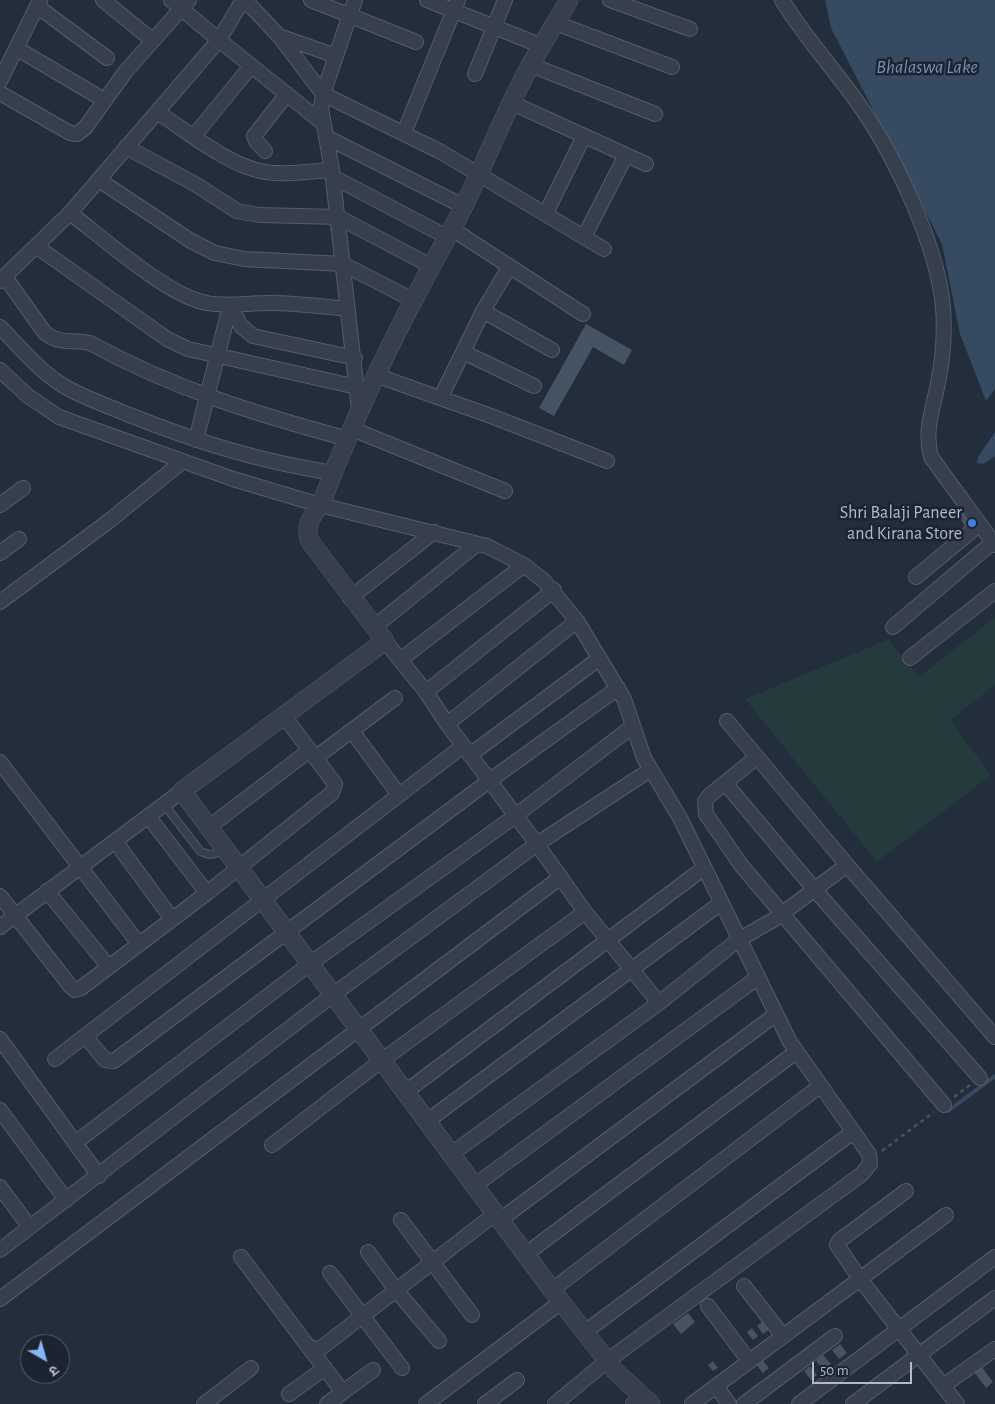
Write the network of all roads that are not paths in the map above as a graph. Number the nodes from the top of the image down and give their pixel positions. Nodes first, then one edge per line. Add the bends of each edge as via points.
1 (102, 0) edge
2 (244, 0) edge
3 (311, 0) edge
4 (355, 0) edge
5 (427, 0) edge
6 (505, 0) edge
7 (569, 0) edge
8 (610, 0) edge
9 (782, 0) edge
10 (38, 3) edge
11 (180, 3) edge
12 (456, 5) edge
13 (350, 16) junction
14 (556, 23) junction
15 (495, 26) junction
16 (690, 29) dead end
17 (279, 36) junction
18 (152, 40) junction
19 (219, 40) junction
20 (416, 42) dead end
21 (542, 46) junction
22 (16, 48) junction
23 (336, 56) junction
24 (107, 58) dead end
25 (531, 65) junction
26 (251, 66) junction
27 (672, 67) dead end
28 (475, 74) dead end
29 (0, 82) edge
30 (0, 93) edge
31 (287, 94) junction
32 (323, 94) junction
33 (104, 100) junction
34 (512, 103) junction
35 (157, 112) junction
36 (655, 114) dead end
37 (325, 130) junction
38 (404, 133) junction
39 (194, 136) junction
40 (584, 136) junction
41 (126, 147) junction
42 (265, 150) dead end
43 (626, 155) junction
44 (646, 164) dead end
45 (478, 172) junction
46 (333, 174) junction
47 (99, 180) junction
48 (463, 206) junction
49 (70, 213) junction
50 (546, 213) junction
51 (338, 218) junction
52 (450, 232) junction
53 (584, 237) junction
54 (36, 246) junction
55 (604, 249) dead end
56 (342, 264) junction
57 (431, 266) junction
58 (510, 266) junction
59 (2, 279) edge
60 (413, 300) junction
61 (230, 306) junction
62 (348, 309) junction
63 (483, 311) junction
64 (583, 314) dead end
65 (0, 326) edge
66 (552, 350) dead end
67 (463, 352) junction
68 (218, 355) junction
69 (355, 358) junction
70 (0, 370) edge
71 (375, 375) junction
72 (534, 386) dead end
73 (357, 387) junction
74 (208, 397) junction
75 (441, 397) junction
76 (359, 410) junction
77 (350, 434) junction
78 (196, 440) junction
79 (183, 461) junction
80 (607, 461) dead end
81 (24, 488) dead end
82 (326, 490) junction
83 (505, 491) dead end
84 (0, 505) edge
85 (980, 524) junction
86 (434, 532) junction
87 (19, 539) dead end
88 (994, 543) edge
89 (478, 544) junction
90 (0, 553) edge
91 (524, 565) junction
92 (916, 577) dead end
93 (554, 590) junction
94 (995, 591) edge
95 (350, 598) junction
96 (0, 602) edge
97 (577, 621) junction
98 (374, 627) junction
99 (893, 627) dead end
100 (385, 641) junction
101 (600, 658) junction
102 (910, 658) dead end
103 (400, 660) junction
104 (618, 688) junction
105 (426, 692) junction
106 (394, 698) dead end
107 (284, 716) junction
108 (727, 721) dead end
109 (447, 724) junction
110 (633, 726) junction
111 (352, 730) junction
112 (466, 750) junction
113 (313, 754) junction
114 (757, 758) junction
115 (0, 762) edge
116 (650, 770) junction
117 (489, 781) junction
118 (726, 783) junction
119 (182, 791) junction
120 (399, 795) junction
121 (164, 804) junction
122 (148, 816) junction
123 (515, 816) junction
124 (209, 827) junction
125 (115, 841) junction
126 (537, 844) junction
127 (225, 848) junction
128 (847, 865) junction
129 (81, 867) junction
130 (238, 867) junction
131 (704, 868) junction
132 (560, 877) junction
133 (815, 890) junction
134 (48, 891) junction
135 (207, 893) junction
136 (0, 896) edge
137 (262, 899) junction
138 (721, 903) junction
139 (585, 912) junction
140 (782, 913) junction
141 (15, 916) junction
142 (172, 919) junction
143 (0, 927) edge
144 (288, 932) junction
145 (742, 938) junction
146 (606, 939) junction
147 (140, 944) junction
148 (311, 963) junction
149 (109, 968) junction
150 (632, 970) junction
151 (757, 978) junction
152 (334, 994) junction
153 (659, 1003) junction
154 (776, 1015) junction
155 (359, 1029) junction
156 (85, 1036) junction
157 (995, 1037) edge
158 (0, 1039) edge
159 (796, 1052) junction
160 (55, 1059) dead end
161 (381, 1061) junction
162 (980, 1078) dead end
163 (820, 1086) junction
164 (404, 1093) junction
165 (944, 1105) dead end
166 (0, 1110) edge
167 (426, 1122) junction
168 (853, 1132) junction
169 (75, 1143) junction
170 (272, 1145) dead end
171 (450, 1155) junction
172 (99, 1176) junction
173 (474, 1186) junction
174 (0, 1187) edge
175 (906, 1191) dead end
176 (66, 1200) junction
177 (946, 1215) dead end
178 (498, 1217) junction
179 (401, 1220) dead end
180 (29, 1226) junction
181 (0, 1250) edge
182 (368, 1252) dead end
183 (526, 1254) junction
184 (242, 1257) dead end
185 (995, 1257) edge
186 (432, 1262) junction
187 (330, 1274) dead end
188 (860, 1279) junction
189 (744, 1286) dead end
190 (396, 1290) junction
191 (557, 1296) junction
192 (995, 1298) edge
193 (0, 1299) edge
194 (708, 1306) dead end
195 (362, 1316) junction
196 (472, 1316) dead end
197 (900, 1330) junction
198 (585, 1332) junction
199 (783, 1336) junction
200 (835, 1336) dead end
201 (439, 1341) dead end
202 (307, 1345) junction
203 (995, 1349) edge
204 (920, 1354) junction
205 (749, 1362) junction
206 (611, 1365) junction
207 (251, 1368) dead end
208 (325, 1368) junction
209 (402, 1368) dead end
210 (373, 1370) dead end
211 (516, 1380) dead end
212 (716, 1386) junction
213 (943, 1386) junction
214 (342, 1392) junction
215 (290, 1394) dead end
216 (642, 1401) edge
217 (204, 1404) edge
218 (327, 1404) edge
219 (426, 1404) edge
220 (485, 1404) edge
221 (555, 1404) edge
222 (692, 1404) edge
223 (729, 1404) edge
224 (744, 1404) edge
225 (799, 1404) edge
226 (853, 1404) edge
227 (957, 1404) edge

1 - 18 street
2 - 17 street
2 - 19 street
3 - 13 street
4 - 13 street
5 - 12 street
6 - 15 street
7 - 14 street
8 - 16 street
9 - 85 street via 879,134 918,219 936,271 943,306 944,342 927,441 932,457
10 - 22 street
10 - 24 street
11 - 18 street
11 - 19 street
12 - 15 street
12 - 38 street
13 - 20 street
13 - 23 street
14 - 21 street
14 - 27 street
15 - 21 street
15 - 28 street
17 - 23 street
17 - 32 street
18 - 33 street
19 - 26 street
19 - 35 street
21 - 25 street
22 - 29 street
22 - 33 street
23 - 32 street
25 - 34 street
25 - 36 street
26 - 31 street
26 - 39 street
30 - 33 street via 77,134 85,128
31 - 37 street
31 - 42 street via 254,136
32 - 37 street via 321,108
32 - 38 street
34 - 40 street
34 - 45 street
35 - 39 street
35 - 41 street
37 - 46 street
37 - 48 street
38 - 45 street
39 - 46 street via 244,166 261,171
40 - 43 street
40 - 50 street
41 - 47 street
41 - 51 street via 170,169 237,211
43 - 44 street
43 - 53 street
45 - 48 street
45 - 50 street
46 - 51 street
46 - 52 street
47 - 49 street
47 - 56 street via 214,253 244,259
48 - 52 street
49 - 54 street
49 - 61 street via 185,297
50 - 53 street
51 - 56 street
51 - 57 street
52 - 57 street
52 - 58 street
53 - 55 street
54 - 59 street
54 - 68 street via 167,340 188,349
56 - 60 street
56 - 62 street
57 - 60 street
58 - 63 street
58 - 64 street
59 - 74 street via 53,339 90,343 171,384
60 - 71 street
61 - 62 street via 269,303
61 - 68 street
61 - 69 street via 241,326 253,336
62 - 69 street
63 - 66 street
63 - 67 street
65 - 78 street via 63,386
67 - 72 street
67 - 75 street
68 - 73 street
68 - 74 street
69 - 73 street
70 - 79 street via 28,396 59,417
71 - 75 street
71 - 76 street
73 - 76 street
74 - 77 street via 250,412
74 - 78 street
75 - 80 street
76 - 77 street
77 - 82 street
77 - 83 street
78 - 82 street via 278,464
79 - 82 street via 233,479
79 - 96 street
81 - 84 street
82 - 86 street
82 - 95 street via 307,529 310,540
85 - 88 street
85 - 92 street
86 - 89 street
86 - 95 street
87 - 90 street
88 - 99 street
89 - 91 street
89 - 98 street
91 - 93 street
91 - 103 street
93 - 97 street
93 - 105 street
94 - 102 street
95 - 98 street
97 - 101 street
97 - 109 street
98 - 100 street
100 - 103 street
100 - 107 street
101 - 104 street
101 - 112 street
103 - 105 street
104 - 110 street
104 - 117 street
105 - 109 street
106 - 111 street
107 - 113 street
107 - 119 street
108 - 114 street
109 - 112 street
110 - 116 street
110 - 123 street
111 - 113 street
111 - 120 street
112 - 117 street
112 - 120 street
113 - 124 street
113 - 130 street via 335,784 332,793
114 - 118 street
114 - 128 street
115 - 129 street
116 - 126 street
116 - 131 street via 676,811
117 - 123 street
117 - 144 street
118 - 133 street
118 - 140 street via 705,801 706,814 730,852
119 - 121 street
119 - 124 street
120 - 137 street
121 - 122 street
121 - 127 lane via 200,851 215,855
122 - 125 street
122 - 135 street
123 - 126 street
123 - 148 street
124 - 127 street
125 - 129 street
125 - 142 street
126 - 132 street
126 - 152 street
127 - 130 street
128 - 133 street
128 - 157 street
129 - 134 street
129 - 147 street
130 - 135 street
130 - 137 street
131 - 138 street
131 - 146 street
132 - 139 street
132 - 155 street
133 - 140 street
133 - 162 street
134 - 141 street
134 - 149 street
135 - 142 street
136 - 141 street
137 - 144 street
137 - 156 street
138 - 145 street
138 - 150 street
139 - 146 street
139 - 161 street
140 - 145 street
140 - 165 street
141 - 143 street
141 - 149 street via 75,990
142 - 147 street
144 - 148 street
144 - 156 street via 114,1061 105,1060
145 - 151 street
145 - 153 street
146 - 150 street
146 - 164 street
147 - 149 street
148 - 152 street
148 - 169 street
150 - 153 street
150 - 167 street
151 - 154 street
151 - 173 street
152 - 155 street
152 - 172 street
153 - 171 street
154 - 159 street
154 - 178 street
155 - 161 street
155 - 193 street
156 - 160 street
158 - 169 street
159 - 163 street
159 - 183 street
161 - 164 street
161 - 170 street
163 - 168 street
163 - 191 street
164 - 167 street
166 - 176 street
167 - 171 street
168 - 198 street
168 - 206 street via 871,1160 862,1174
169 - 172 street
171 - 173 street
172 - 176 street
173 - 178 street
174 - 180 street
175 - 188 street via 837,1245
176 - 180 street
177 - 188 street
178 - 183 street
178 - 186 street
179 - 186 street
180 - 181 street
182 - 190 street
183 - 191 street
184 - 202 street
185 - 197 street
186 - 190 street
186 - 196 street
187 - 195 street
188 - 197 street
188 - 199 street
189 - 199 street
190 - 195 street
190 - 201 street
191 - 198 street
191 - 219 street
192 - 204 street
194 - 205 street
195 - 202 street via 321,1348
195 - 209 street
197 - 204 street
197 - 225 street
198 - 206 street
199 - 205 street
200 - 224 street
202 - 208 street
203 - 213 street
204 - 213 street
204 - 226 street
205 - 212 street
206 - 216 street
206 - 221 street
207 - 217 street
208 - 214 street
208 - 215 street
210 - 214 street
211 - 220 street
212 - 222 street
212 - 223 street
213 - 227 street
214 - 218 street

